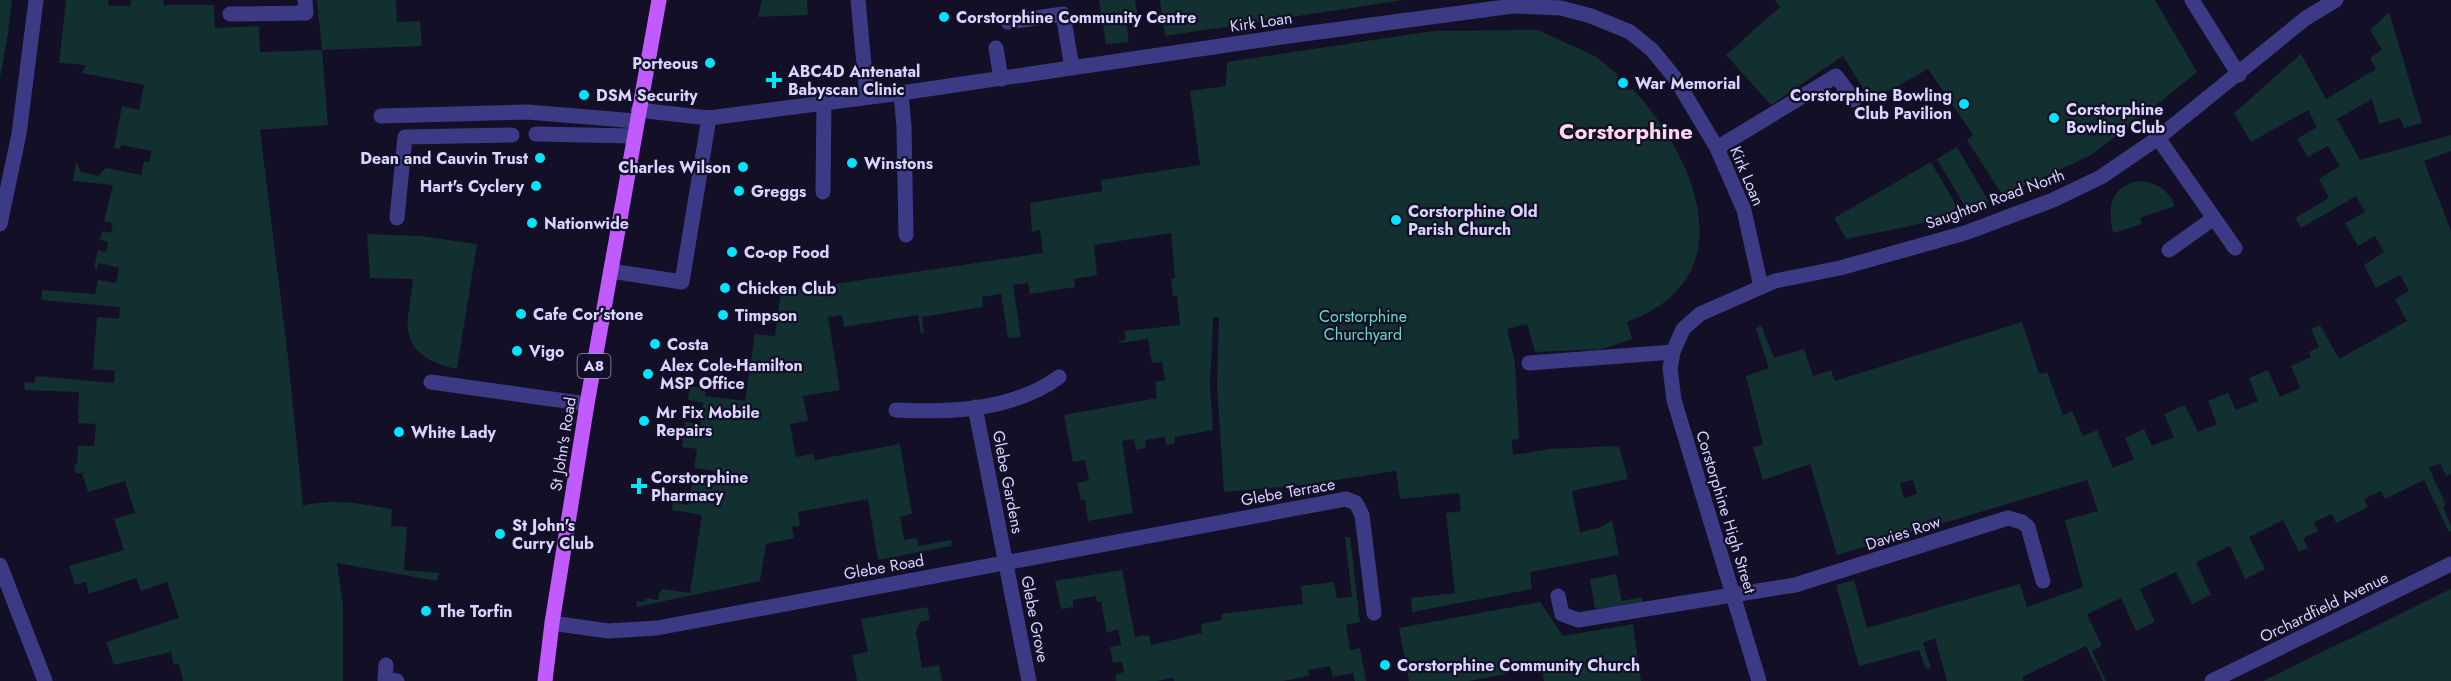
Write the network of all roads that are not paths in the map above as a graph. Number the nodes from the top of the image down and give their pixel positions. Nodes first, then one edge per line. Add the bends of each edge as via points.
1 (36, 0) edge
2 (305, 0) edge
3 (659, 0) edge
4 (858, 0) edge
5 (2192, 0) edge
6 (2336, 0) edge
7 (230, 14) dead end
8 (1008, 22) dead end
9 (996, 48) dead end
10 (1072, 68) junction
11 (2239, 75) junction
12 (1001, 79) junction
13 (901, 93) junction
14 (867, 97) junction
15 (1854, 100) dead end
16 (824, 102) junction
17 (381, 116) dead end
18 (709, 118) junction
19 (636, 122) junction
20 (536, 134) dead end
21 (512, 135) dead end
22 (2158, 138) junction
23 (1716, 148) junction
24 (823, 192) dead end
25 (397, 218) dead end
26 (2214, 218) junction
27 (0, 224) edge
28 (906, 235) dead end
29 (2235, 248) dead end
30 (2169, 250) dead end
31 (610, 271) junction
32 (1761, 287) junction
33 (1673, 352) junction
34 (1529, 363) dead end
35 (1059, 377) dead end
36 (431, 382) dead end
37 (587, 404) junction
38 (975, 407) junction
39 (896, 410) dead end
40 (1221, 522) joint
41 (1006, 563) junction
42 (2451, 564) edge
43 (0, 565) edge
44 (2043, 581) dead end
45 (1731, 595) junction
46 (1558, 596) dead end
47 (1374, 612) dead end
48 (552, 623) junction
49 (386, 665) dead end
50 (45, 681) edge
51 (398, 681) edge
52 (545, 681) edge
53 (1029, 681) edge
54 (1759, 681) edge
55 (2212, 681) edge

1 - 27 street via 19,134
2 - 7 street via 306,13
3 - 19 main road, St John's Road / A8
4 - 14 street
5 - 11 street
6 - 11 street, Saughton Road North via 2306,18
8 - 10 street via 1063,14
9 - 12 street
10 - 12 street, Kirk Loan
10 - 23 street, Kirk Loan via 1513,6 1561,8 1619,26 1641,40 1664,63
11 - 22 street, Saughton Road North
12 - 13 street, Kirk Loan
13 - 14 street, Kirk Loan
13 - 28 street
14 - 16 street, Kirk Loan
15 - 23 street via 1836,76
16 - 18 street, Kirk Loan
16 - 24 street
17 - 19 street via 528,112
18 - 19 street, Kirk Loan
18 - 31 street via 682,282
19 - 20 street
19 - 31 main road, St John's Road / A8
21 - 25 street via 405,137
22 - 26 street
22 - 32 street, Saughton Road North via 2101,177 2053,201 1965,234
23 - 32 street, Kirk Loan via 1744,210
26 - 29 street
26 - 30 street
31 - 37 main road, St John's Road / A8
32 - 33 street, Saughton Road North via 1690,321
33 - 34 street
33 - 45 street, Corstorphine High Street via 1670,368 1674,400
35 - 38 street via 1044,388
36 - 37 street
37 - 48 main road, St John's Road / A8
38 - 39 street via 929,412
38 - 41 street, Glebe Gardens
40 - 41 street, Glebe Road
40 - 47 street, Glebe Terrace via 1346,500 1356,503 1362,515
41 - 48 street, Glebe Road via 657,628 608,631
41 - 53 street, Glebe Grove
42 - 55 street, Orchardfield Avenue
43 - 50 street
44 - 45 street, Davies Row via 2028,528 2008,518 1815,580
45 - 46 street, Davies Row via 1578,620 1562,614
45 - 54 street, Corstorphine High Street
48 - 52 main road, St John's Road / A8
49 - 51 street via 385,680

